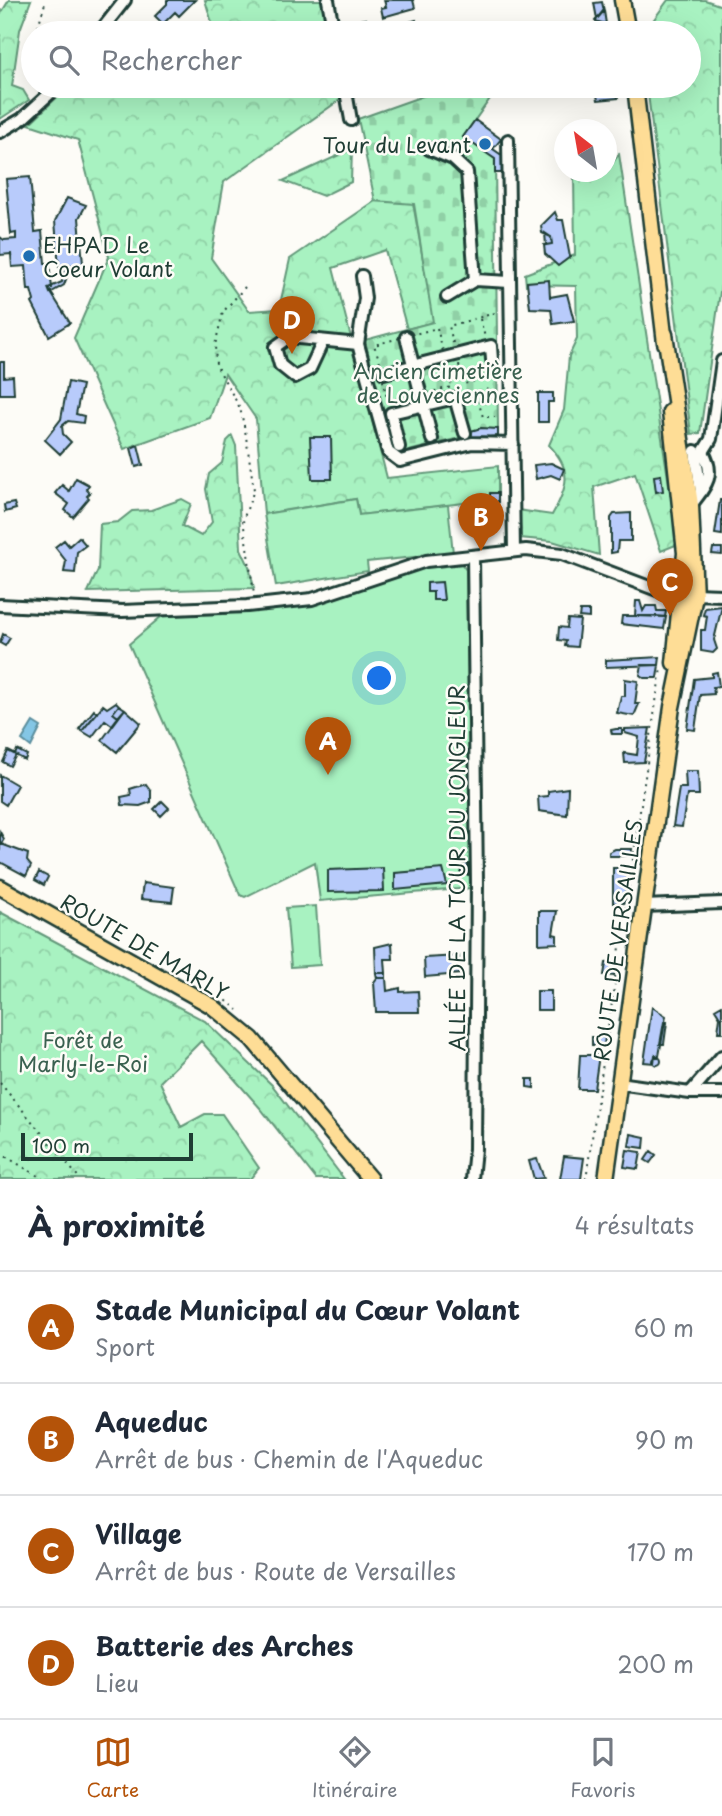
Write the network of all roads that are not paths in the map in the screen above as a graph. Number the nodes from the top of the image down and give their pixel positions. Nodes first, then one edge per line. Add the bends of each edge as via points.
1 (125, 0) edge
2 (328, 0) edge
3 (622, 0) edge
4 (108, 21) edge
5 (332, 21) edge
6 (626, 21) edge
7 (45, 98) edge
8 (347, 98) edge
9 (636, 98) edge
10 (351, 120) dead end
11 (0, 132) edge
12 (508, 140) dead end
13 (429, 149) dead end
14 (362, 276) dead end
15 (474, 280) junction
16 (510, 282) junction
17 (447, 297) dead end
18 (406, 337) dead end
19 (323, 341) junction
20 (358, 344) junction
21 (492, 360) dead end
22 (722, 361) edge
23 (413, 366) junction
24 (384, 373) dead end
25 (423, 405) junction
26 (465, 433) dead end
27 (432, 439) dead end
28 (513, 444) junction
29 (399, 447) dead end
30 (689, 454) junction
31 (717, 472) edge
32 (701, 492) junction
33 (691, 505) junction
34 (514, 551) junction
35 (473, 556) junction
36 (722, 595) edge
37 (688, 596) junction
38 (0, 605) edge
39 (0, 887) edge
40 (722, 903) edge
41 (643, 906) junction
42 (722, 1056) edge
43 (618, 1083) junction
44 (690, 1093) junction
45 (722, 1093) edge
46 (370, 1179) edge
47 (472, 1179) edge
48 (606, 1179) edge

1 - 4 street
2 - 5 street
3 - 6 main road
7 - 11 street via 22,120
8 - 10 street
9 - 30 main road, ROUTE DE VERSAILLES via 665,334
12 - 16 street
13 - 15 street via 453,159 467,172
14 - 20 street via 365,298
15 - 16 street
15 - 17 street
16 - 28 street
18 - 23 street
19 - 19 street via 289,337 275,347 280,365 295,377 310,369
19 - 20 street
20 - 28 street via 388,452 400,461 472,443
21 - 23 street via 491,346
22 - 30 street via 711,439
23 - 24 street
23 - 25 street
25 - 26 street via 455,398
25 - 27 street
25 - 29 street via 391,413
28 - 34 street
30 - 31 street
30 - 32 street
30 - 33 main road, ROUTE DE VERSAILLES
30 - 37 main road, ROUTE DE VERSAILLES
31 - 32 street
32 - 33 street
33 - 37 main road, ROUTE DE VERSAILLES
34 - 35 street
34 - 37 street via 562,554 653,590
35 - 38 street via 426,561 312,599 256,606 122,611
35 - 47 street, ALLÉE DE LA TOUR DU JONGLEUR via 477,883
36 - 37 street
37 - 41 main road, ROUTE DE VERSAILLES
39 - 46 main road, ROUTE DE MARLY via 212,1006 253,1039
40 - 41 street
41 - 43 main road, ROUTE DE VERSAILLES
42 - 44 street
43 - 44 street
43 - 48 main road, ROUTE DE VERSAILLES
44 - 45 street

